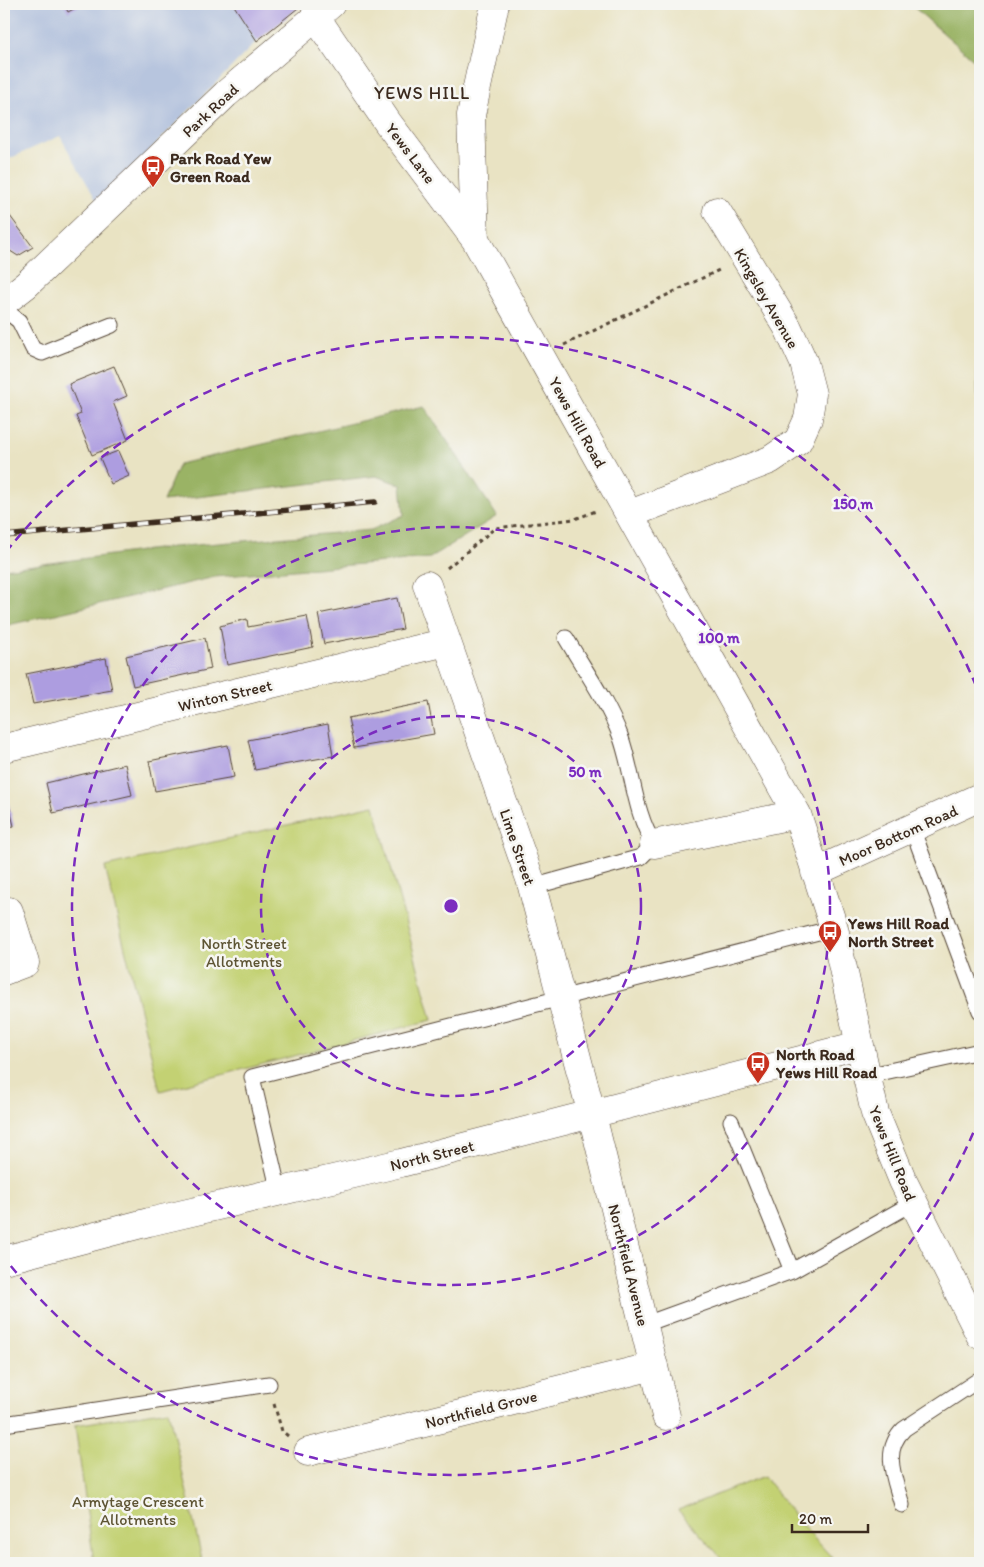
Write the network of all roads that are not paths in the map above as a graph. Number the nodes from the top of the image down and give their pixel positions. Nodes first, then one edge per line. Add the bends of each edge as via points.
1 (495, 4) edge
2 (323, 10) edge
3 (717, 211) dead end
4 (476, 238) junction
5 (4, 302) edge
6 (4, 309) edge
7 (112, 325) dead end
8 (626, 508) junction
9 (427, 585) road end
10 (566, 638) dead end
11 (447, 642) junction
12 (4, 748) edge
13 (980, 797) edge
14 (797, 814) junction
15 (912, 828) junction
16 (654, 844) junction
17 (815, 872) junction
18 (532, 887) junction
19 (9, 911) dead end
20 (834, 928) junction
21 (4, 971) edge
22 (560, 996) junction
23 (980, 1011) edge
24 (859, 1045) junction
25 (980, 1050) edge
26 (866, 1076) junction
27 (592, 1115) junction
28 (731, 1121) dead end
29 (279, 1192) junction
30 (913, 1202) junction
31 (4, 1260) edge
32 (792, 1271) junction
33 (643, 1324) junction
34 (980, 1335) edge
35 (654, 1366) junction
36 (980, 1379) edge
37 (269, 1384) road end
38 (666, 1416) dead end
39 (4, 1424) edge
40 (308, 1452) road end
41 (902, 1505) dead end

1 - 4 street, Yews Hill Road via 471,115
2 - 4 street, Yews Lane via 388,123
2 - 5 street, Park Road via 226,94 26,285
3 - 8 street, Kingsley Avenue via 788,328 804,363 812,394 808,419 798,441 770,460
4 - 8 street, Yews Hill Road
6 - 7 lane via 19,322 33,349 42,353
8 - 14 street, Yews Hill Road
9 - 11 street, Lime Street
10 - 16 lane via 619,734 632,773 644,830
11 - 12 street, Winton Street
11 - 18 street, Lime Street
13 - 15 street, Moor Bottom Road
14 - 16 street
14 - 17 street, Yews Hill Road
15 - 17 street, Moor Bottom Road
15 - 23 lane
16 - 18 lane via 641,857
17 - 20 street, Yews Hill Road
18 - 22 street, Lime Street
19 - 21 street via 25,963
20 - 22 lane
20 - 24 street, Yews Hill Road
22 - 27 street, Lime Street
22 - 29 lane via 252,1077
24 - 26 street, Yews Hill Road
24 - 27 street, North Street
25 - 26 lane
26 - 30 street, Yews Hill Road via 875,1113
27 - 29 street, North Street
27 - 33 street, Northfield Avenue
28 - 32 lane
29 - 31 street, North Street
30 - 32 lane
30 - 34 street, Yews Hill Road
32 - 33 lane
33 - 35 street, Northfield Avenue
35 - 38 street, Northfield Avenue
35 - 40 street, Northfield Grove
36 - 41 lane via 894,1439 892,1465
37 - 39 lane

